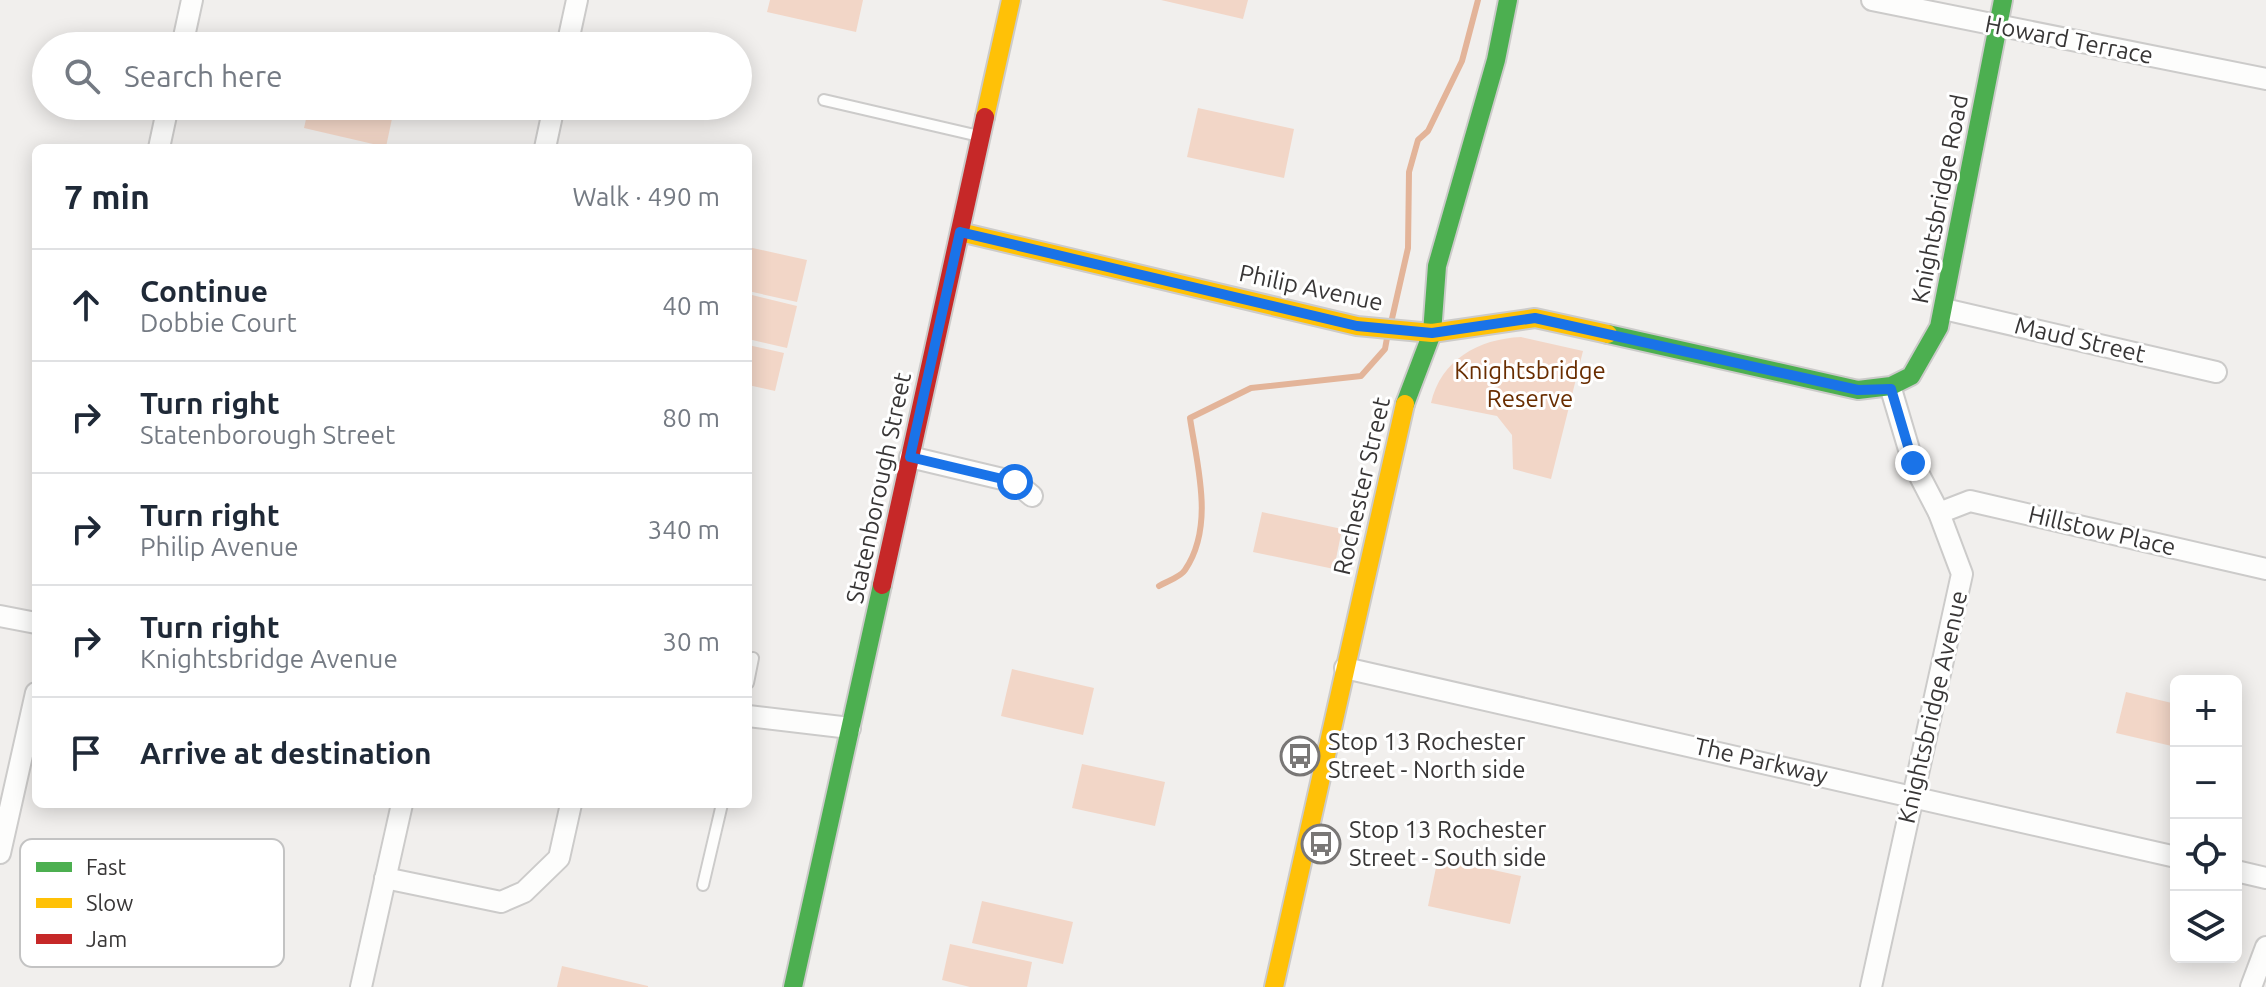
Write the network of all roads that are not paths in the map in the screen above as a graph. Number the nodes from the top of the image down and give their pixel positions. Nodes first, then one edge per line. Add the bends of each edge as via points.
1 (192, 0) edge
2 (577, 0) edge
3 (1011, 0) edge
4 (1508, 0) edge
5 (1872, 0) edge
6 (2003, 0) edge
7 (1997, 26) junction
8 (185, 32) edge
9 (570, 32) edge
10 (2266, 79) edge
11 (824, 100) dead end
12 (165, 120) edge
13 (551, 120) edge
14 (981, 136) junction
15 (160, 144) edge
16 (546, 144) edge
17 (960, 232) junction
18 (1944, 309) junction
19 (1432, 333) junction
20 (2216, 372) dead end
21 (1891, 389) junction
22 (910, 457) junction
23 (1032, 496) dead end
24 (1939, 513) junction
25 (2266, 569) edge
26 (0, 616) edge
27 (32, 622) edge
28 (753, 658) dead end
29 (752, 663) edge
30 (1345, 668) junction
31 (32, 711) edge
32 (752, 716) edge
33 (850, 728) junction
34 (1913, 795) junction
35 (401, 808) edge
36 (570, 808) edge
37 (721, 808) edge
38 (0, 853) edge
39 (2170, 856) edge
40 (2242, 872) edge
41 (385, 878) junction
42 (2266, 878) edge
43 (703, 885) dead end
44 (2266, 947) edge
45 (361, 987) edge
46 (793, 987) edge
47 (1274, 987) edge
48 (1871, 987) edge
49 (2251, 987) edge

1 - 8 street
2 - 9 street
3 - 14 street, Statenborough Street
4 - 19 street, Rochester Street via 1437,266
5 - 7 street, Howard Terrace
6 - 7 street, Knightsbridge Road
7 - 10 street, Howard Terrace
7 - 18 street, Knightsbridge Road
11 - 14 lane
12 - 15 street
13 - 16 street
14 - 17 street, Statenborough Street
17 - 19 street, Philip Avenue via 1377,328
17 - 22 street, Statenborough Street
18 - 20 street, Maud Street
18 - 21 street, Knightsbridge Road via 1918,371
19 - 21 street, Philip Avenue via 1535,318 1858,390
19 - 30 street, Rochester Street via 1408,394
21 - 24 street, Knightsbridge Avenue via 1913,463
22 - 23 street via 1015,482
22 - 33 street, Statenborough Street
24 - 25 street, Hillstow Place via 1970,501
24 - 34 street, Knightsbridge Avenue via 1962,574
26 - 27 street
28 - 29 lane
30 - 34 street, The Parkway
30 - 47 street, Rochester Street
31 - 38 street
32 - 33 street
33 - 46 street, Statenborough Street
34 - 39 street, The Parkway
34 - 48 street, Knightsbridge Avenue
35 - 41 street
36 - 41 street via 559,858 524,892 501,902
37 - 43 lane
40 - 42 street
41 - 45 street
44 - 49 street

